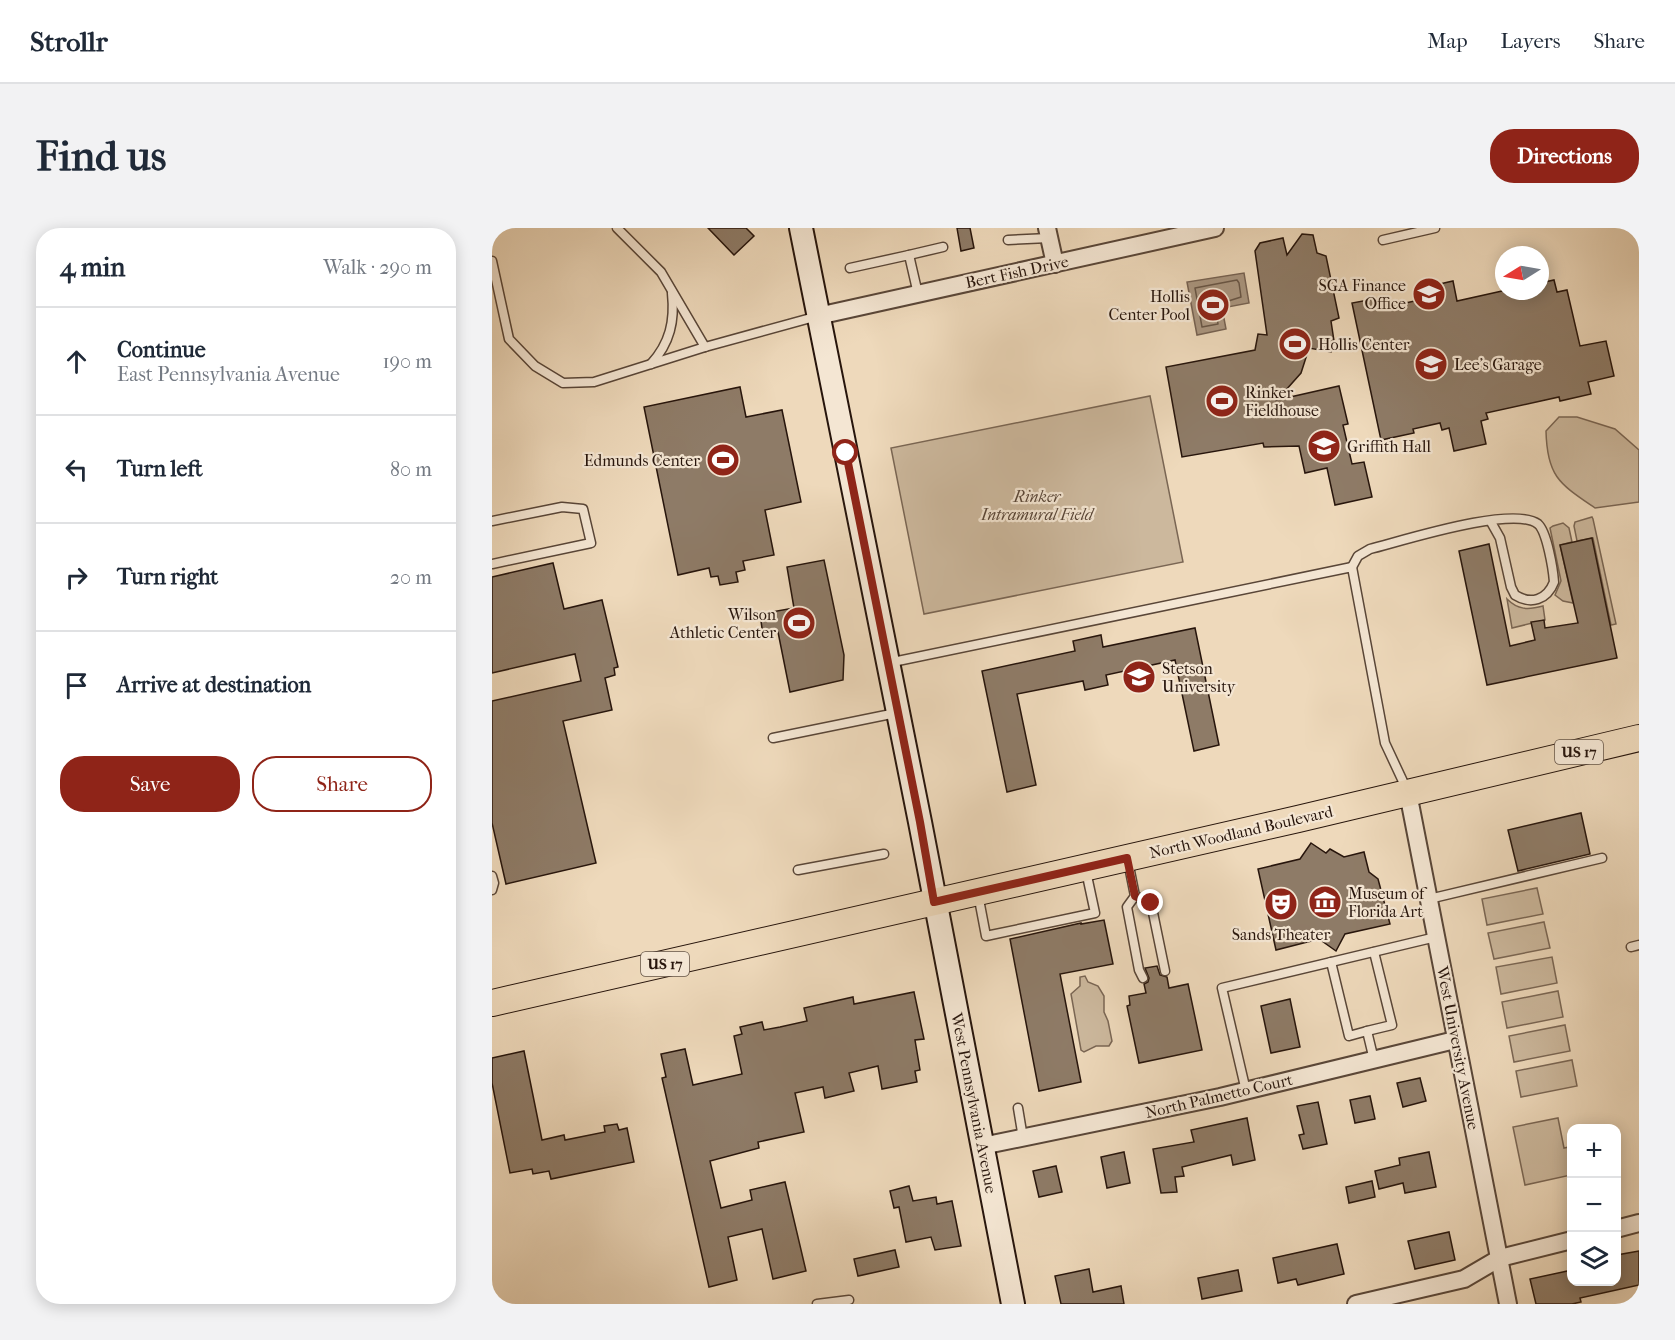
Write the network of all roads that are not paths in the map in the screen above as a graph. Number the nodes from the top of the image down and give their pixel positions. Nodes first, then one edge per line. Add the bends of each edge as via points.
1 (617, 228) edge
2 (801, 228) edge
3 (1215, 228) edge
4 (1435, 228) edge
5 (1048, 233) edge
6 (1008, 240) dead end
7 (1383, 240) dead end
8 (942, 247) dead end
9 (909, 255) junction
10 (492, 261) edge
11 (1055, 264) junction
12 (850, 268) dead end
13 (672, 290) junction
14 (918, 294) junction
15 (818, 316) junction
16 (705, 347) junction
17 (651, 364) junction
18 (492, 521) edge
19 (1491, 522) junction
20 (492, 564) edge
21 (1352, 567) junction
22 (888, 663) junction
23 (898, 713) junction
24 (773, 738) dead end
25 (1639, 738) edge
26 (1408, 793) junction
27 (884, 854) dead end
28 (1127, 858) junction
29 (1602, 858) dead end
30 (1086, 867) junction
31 (798, 870) dead end
32 (492, 876) edge
33 (492, 890) edge
34 (978, 892) junction
35 (1135, 896) junction
36 (1428, 899) junction
37 (934, 902) junction
38 (1436, 938) junction
39 (1374, 952) junction
40 (1331, 962) junction
41 (1165, 970) dead end
42 (1143, 978) dead end
43 (492, 1003) edge
44 (1367, 1031) junction
45 (1455, 1040) junction
46 (1374, 1060) junction
47 (1246, 1091) junction
48 (1018, 1108) dead end
49 (1023, 1138) junction
50 (982, 1146) junction
51 (1639, 1223) edge
52 (1621, 1228) edge
53 (1567, 1241) edge
54 (1500, 1258) junction
55 (849, 1300) dead end
56 (817, 1304) edge
57 (1013, 1304) edge
58 (1356, 1304) edge
59 (1508, 1304) edge

1 - 13 lane via 661,272
2 - 15 street, West Pennsylvania Avenue
3 - 11 street, Bert Fish Drive via 1156,238
4 - 7 lane
5 - 6 lane
5 - 11 street
8 - 9 lane
9 - 12 lane
9 - 14 lane
10 - 17 lane via 509,339 535,366 563,383 594,382
11 - 14 street, Bert Fish Drive
13 - 16 lane
13 - 17 lane via 673,322 665,345
14 - 15 street, Bert Fish Drive
15 - 16 lane
15 - 22 street, West Pennsylvania Avenue
16 - 17 lane
18 - 20 lane via 562,507 583,509 591,543
19 - 19 lane via 1500,538 1515,595 1527,600 1546,596 1554,574 1539,525 1516,518
19 - 21 lane via 1370,549 1358,556
21 - 22 lane
21 - 26 lane via 1386,743
22 - 23 street, West Pennsylvania Avenue
23 - 24 lane
23 - 37 street, West Pennsylvania Avenue
25 - 26 main road, North Woodland Boulevard / US 17
26 - 28 main road, North Woodland Boulevard / US 17
26 - 36 street, West University Avenue
27 - 31 lane
28 - 30 main road, North Woodland Boulevard / US 17
28 - 35 lane
29 - 36 lane
30 - 34 main road, North Woodland Boulevard / US 17
30 - 34 lane via 1095,913 986,936
32 - 33 lane
34 - 37 main road, North Woodland Boulevard / US 17
35 - 41 lane via 1151,903
35 - 42 lane via 1127,907
36 - 38 street, West University Avenue
37 - 43 main road, North Woodland Boulevard / US 17
37 - 50 street, West Pennsylvania Avenue
38 - 39 lane
38 - 45 street, West University Avenue
39 - 40 lane
39 - 44 lane via 1392,1025
40 - 44 lane via 1349,1036
40 - 47 lane via 1222,988
44 - 46 lane
45 - 46 street, North Palmetto Court
45 - 54 street, West University Avenue
46 - 47 street, North Palmetto Court
47 - 49 street, North Palmetto Court
48 - 49 lane
49 - 50 street, North Palmetto Court
50 - 57 street, West Pennsylvania Avenue
51 - 52 street
53 - 54 street
54 - 58 street via 1464,1279
54 - 59 street, West University Avenue
55 - 56 lane

